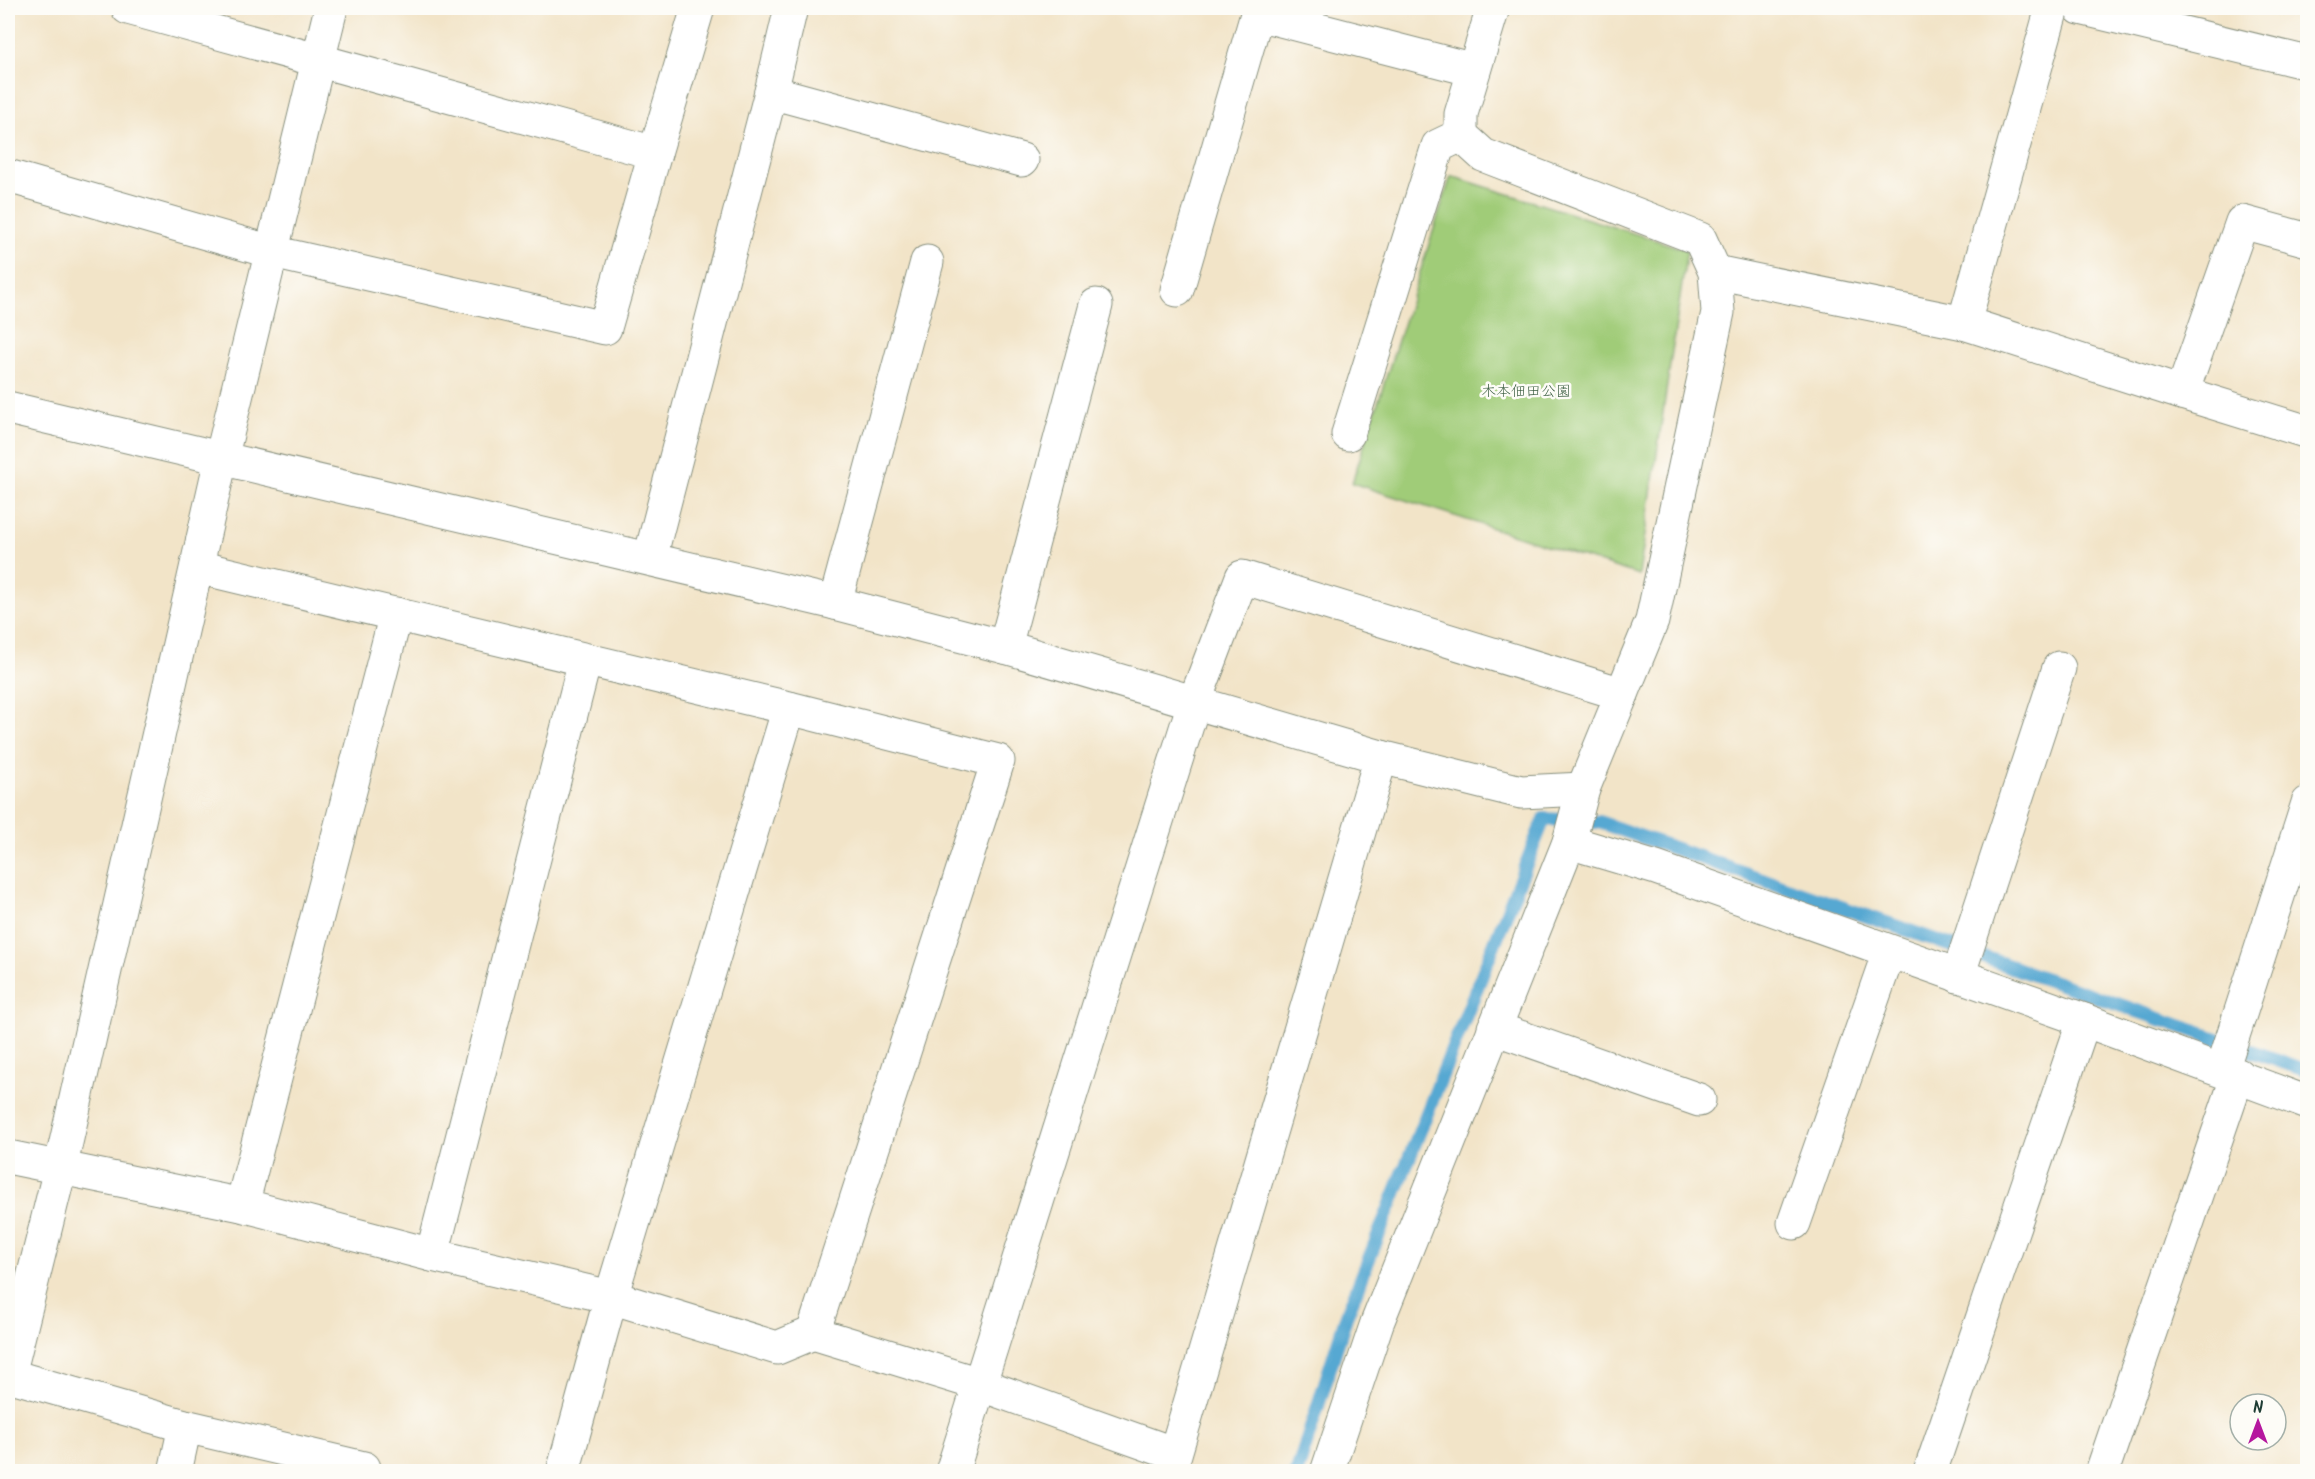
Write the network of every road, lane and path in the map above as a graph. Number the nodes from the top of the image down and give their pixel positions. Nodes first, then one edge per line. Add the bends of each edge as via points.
1 (128, 8) edge
2 (331, 8) edge
3 (698, 8) edge
4 (791, 8) edge
5 (1493, 8) edge
6 (2052, 8) edge
7 (2080, 8) edge
8 (319, 59) junction
9 (2307, 63) edge
10 (1474, 70) junction
11 (771, 92) junction
12 (1461, 135) junction
13 (655, 153) junction
14 (1022, 160) dead end
15 (8, 176) edge
16 (2307, 240) edge
17 (272, 252) junction
18 (927, 261) dead end
19 (1715, 272) junction
20 (1177, 290) dead end
21 (1096, 305) dead end
22 (1964, 323) junction
23 (2182, 393) junction
24 (8, 411) edge
25 (2307, 432) edge
26 (1348, 434) dead end
27 (222, 459) junction
28 (650, 558) junction
29 (197, 567) junction
30 (835, 603) junction
31 (396, 614) junction
32 (1005, 647) junction
33 (585, 660) junction
34 (2059, 668) dead end
35 (1622, 694) junction
36 (1194, 703) junction
37 (789, 708) junction
38 (1381, 757) junction
39 (2307, 803) edge
40 (1577, 816) junction
41 (1889, 952) junction
42 (1966, 952) junction
43 (2084, 1020) junction
44 (1494, 1028) junction
45 (2229, 1066) junction
46 (1699, 1100) dead end
47 (2307, 1102) edge
48 (8, 1157) edge
49 (60, 1169) junction
50 (242, 1206) junction
51 (1794, 1222) dead end
52 (432, 1255) junction
53 (611, 1297) junction
54 (813, 1333) junction
55 (8, 1376) edge
56 (979, 1384) junction
57 (185, 1426) junction
58 (1173, 1463) edge
59 (369, 1470) edge
60 (175, 1472) edge
61 (563, 1472) edge
62 (952, 1472) edge
63 (1327, 1472) edge
64 (1930, 1472) edge
65 (2102, 1472) edge

1 - 8 street
2 - 8 street
3 - 13 street
4 - 11 street
5 - 10 street
6 - 22 street
7 - 9 street
8 - 13 street
8 - 17 street
10 - 12 street via 1461,114
10 - 20 street via 1257,14
11 - 14 street
11 - 28 street
12 - 19 street via 1482,155 1700,239
12 - 26 street via 1438,146
13 - 17 street via 605,328
15 - 17 street
16 - 23 street via 2242,222
17 - 27 street
18 - 30 street
19 - 22 street
19 - 35 street via 1718,312 1652,621
21 - 32 street
22 - 23 street
23 - 25 street
24 - 27 street
27 - 28 street
27 - 29 street
28 - 30 street
29 - 31 street
29 - 49 street
30 - 32 street
31 - 33 street
31 - 50 street
32 - 36 street
33 - 37 street
33 - 52 street
34 - 42 street
35 - 36 street via 1242,577
35 - 40 street
36 - 38 street
36 - 56 street
37 - 53 street
37 - 54 street via 998,761
38 - 40 street via 1521,792
38 - 58 street
39 - 45 street via 2238,1019
40 - 41 street via 1656,868
40 - 44 street
41 - 42 street
41 - 51 street
42 - 43 street
43 - 45 street
43 - 64 street
44 - 46 street
44 - 63 street via 1377,1323
45 - 47 street
45 - 65 street
48 - 49 street
49 - 50 street
49 - 55 street
50 - 52 street
52 - 53 street
53 - 54 street via 777,1348
53 - 61 street
54 - 56 street
55 - 57 street
56 - 58 street
56 - 62 street
57 - 59 street
57 - 60 street

